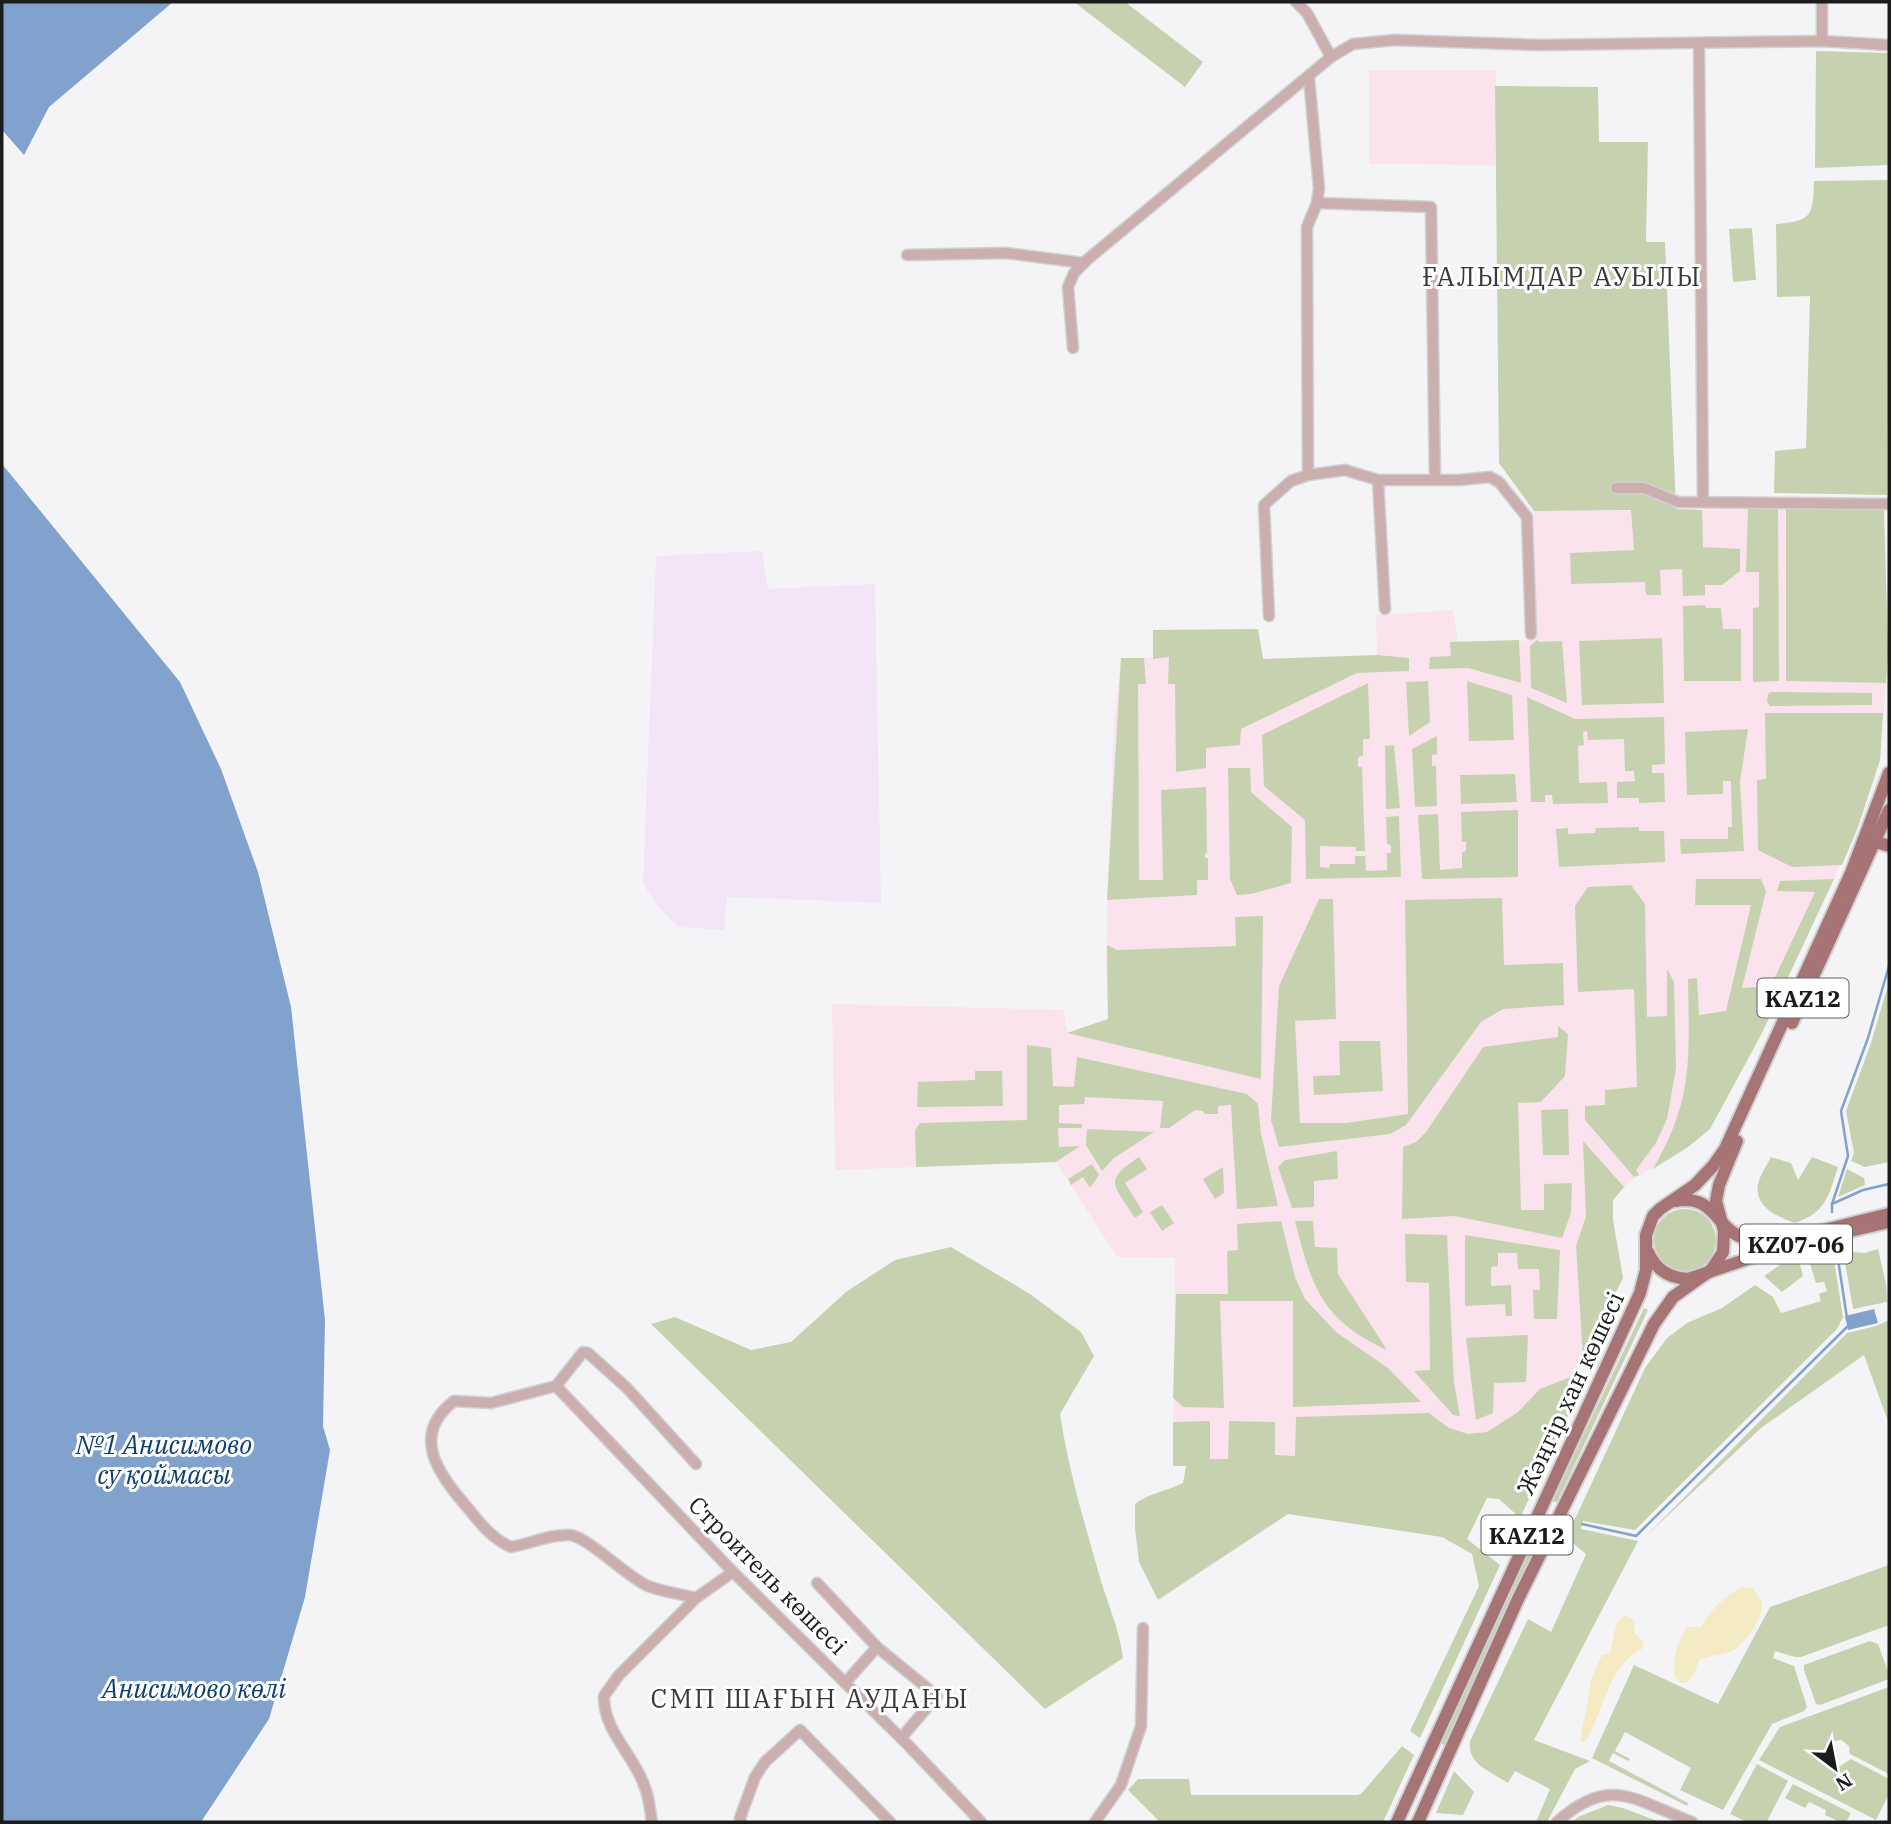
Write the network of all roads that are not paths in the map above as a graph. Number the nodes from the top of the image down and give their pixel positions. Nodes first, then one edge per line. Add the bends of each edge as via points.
1 (1296, 2) edge
2 (1822, 2) edge
3 (1822, 41) junction
4 (1699, 43) junction
5 (1889, 45) edge
6 (1331, 57) junction
7 (1308, 78) junction
8 (1317, 203) junction
9 (907, 255) dead end
10 (1084, 263) junction
11 (1073, 348) dead end
12 (1308, 475) junction
13 (1378, 480) junction
14 (1435, 480) junction
15 (1616, 488) dead end
16 (1703, 502) junction
17 (1889, 504) edge
18 (1385, 610) dead end
19 (1269, 616) dead end
20 (1531, 634) dead end
21 (1889, 773) edge
22 (1889, 810) edge
23 (1870, 841) junction
24 (1889, 846) edge
25 (1668, 1203) junction
26 (1889, 1214) edge
27 (1719, 1218) junction
28 (1889, 1223) edge
29 (1646, 1245) junction
30 (1704, 1274) junction
31 (555, 1386) junction
32 (696, 1464) dead end
33 (733, 1572) junction
34 (817, 1583) dead end
35 (696, 1598) junction
36 (1143, 1628) dead end
37 (877, 1647) junction
38 (845, 1683) junction
39 (901, 1738) junction
40 (652, 1822) edge
41 (741, 1822) edge
42 (890, 1822) edge
43 (982, 1822) edge
44 (1095, 1822) edge
45 (1397, 1822) edge
46 (1418, 1822) edge
47 (1557, 1822) edge
48 (1692, 1822) edge

1 - 6 street
2 - 3 street
3 - 4 street
3 - 5 street
4 - 6 street via 1542,45 1395,40 1353,44
4 - 16 street
6 - 7 street
7 - 8 street
7 - 10 street
8 - 12 street via 1307,227
8 - 14 street via 1431,207
9 - 10 street via 1006,253
10 - 11 street via 1068,286
12 - 13 street via 1345,470
12 - 19 street via 1291,481 1264,505
13 - 14 street
13 - 18 street
14 - 20 street via 1490,477 1527,517
15 - 16 street via 1644,488 1678,502
16 - 17 street
21 - 23 main road, Жәңгір хан көшесі / KAZ12
22 - 23 main road, Жәңгір хан көшесі / KAZ12
23 - 24 main road
23 - 25 main road, Жәңгір хан көшесі / KAZ12 via 1725,1149 1695,1185
23 - 27 main road, Жәңгір хан көшесі / KAZ12 via 1728,1162 1718,1192
25 - 27 main road via 1696,1201
25 - 29 main road, Жәңгір хан көшесі / KAZ12 via 1653,1216
26 - 27 main road, KZ07-06 via 1762,1240 1736,1234
27 - 30 main road, Жәңгір хан көшесі / KAZ12 via 1725,1245 1716,1265
28 - 30 main road, KZ07-06 via 1786,1246
29 - 30 main road via 1652,1261 1664,1273 1680,1279
29 - 45 main road, Жәңгір хан көшесі / KAZ12 via 1646,1270 1634,1307
30 - 46 main road, Жәңгір хан көшесі / KAZ12 via 1674,1297 1654,1324 1524,1587
31 - 32 street via 579,1355 589,1353
31 - 33 street, Строитель көшесі
31 - 35 street via 491,1403 454,1401 445,1407 430,1437 445,1483 501,1543 511,1547 571,1535 649,1586
33 - 35 street
33 - 38 street, Строитель көшесі
34 - 37 street
35 - 40 street via 604,1696 606,1719 645,1786
36 - 44 street via 1141,1726 1121,1785
37 - 38 street
37 - 39 street via 937,1696
38 - 39 street, Строитель көшесі
39 - 43 street, Строитель көшесі
41 - 42 street via 755,1777 800,1730
47 - 48 street via 1589,1799 1615,1794

